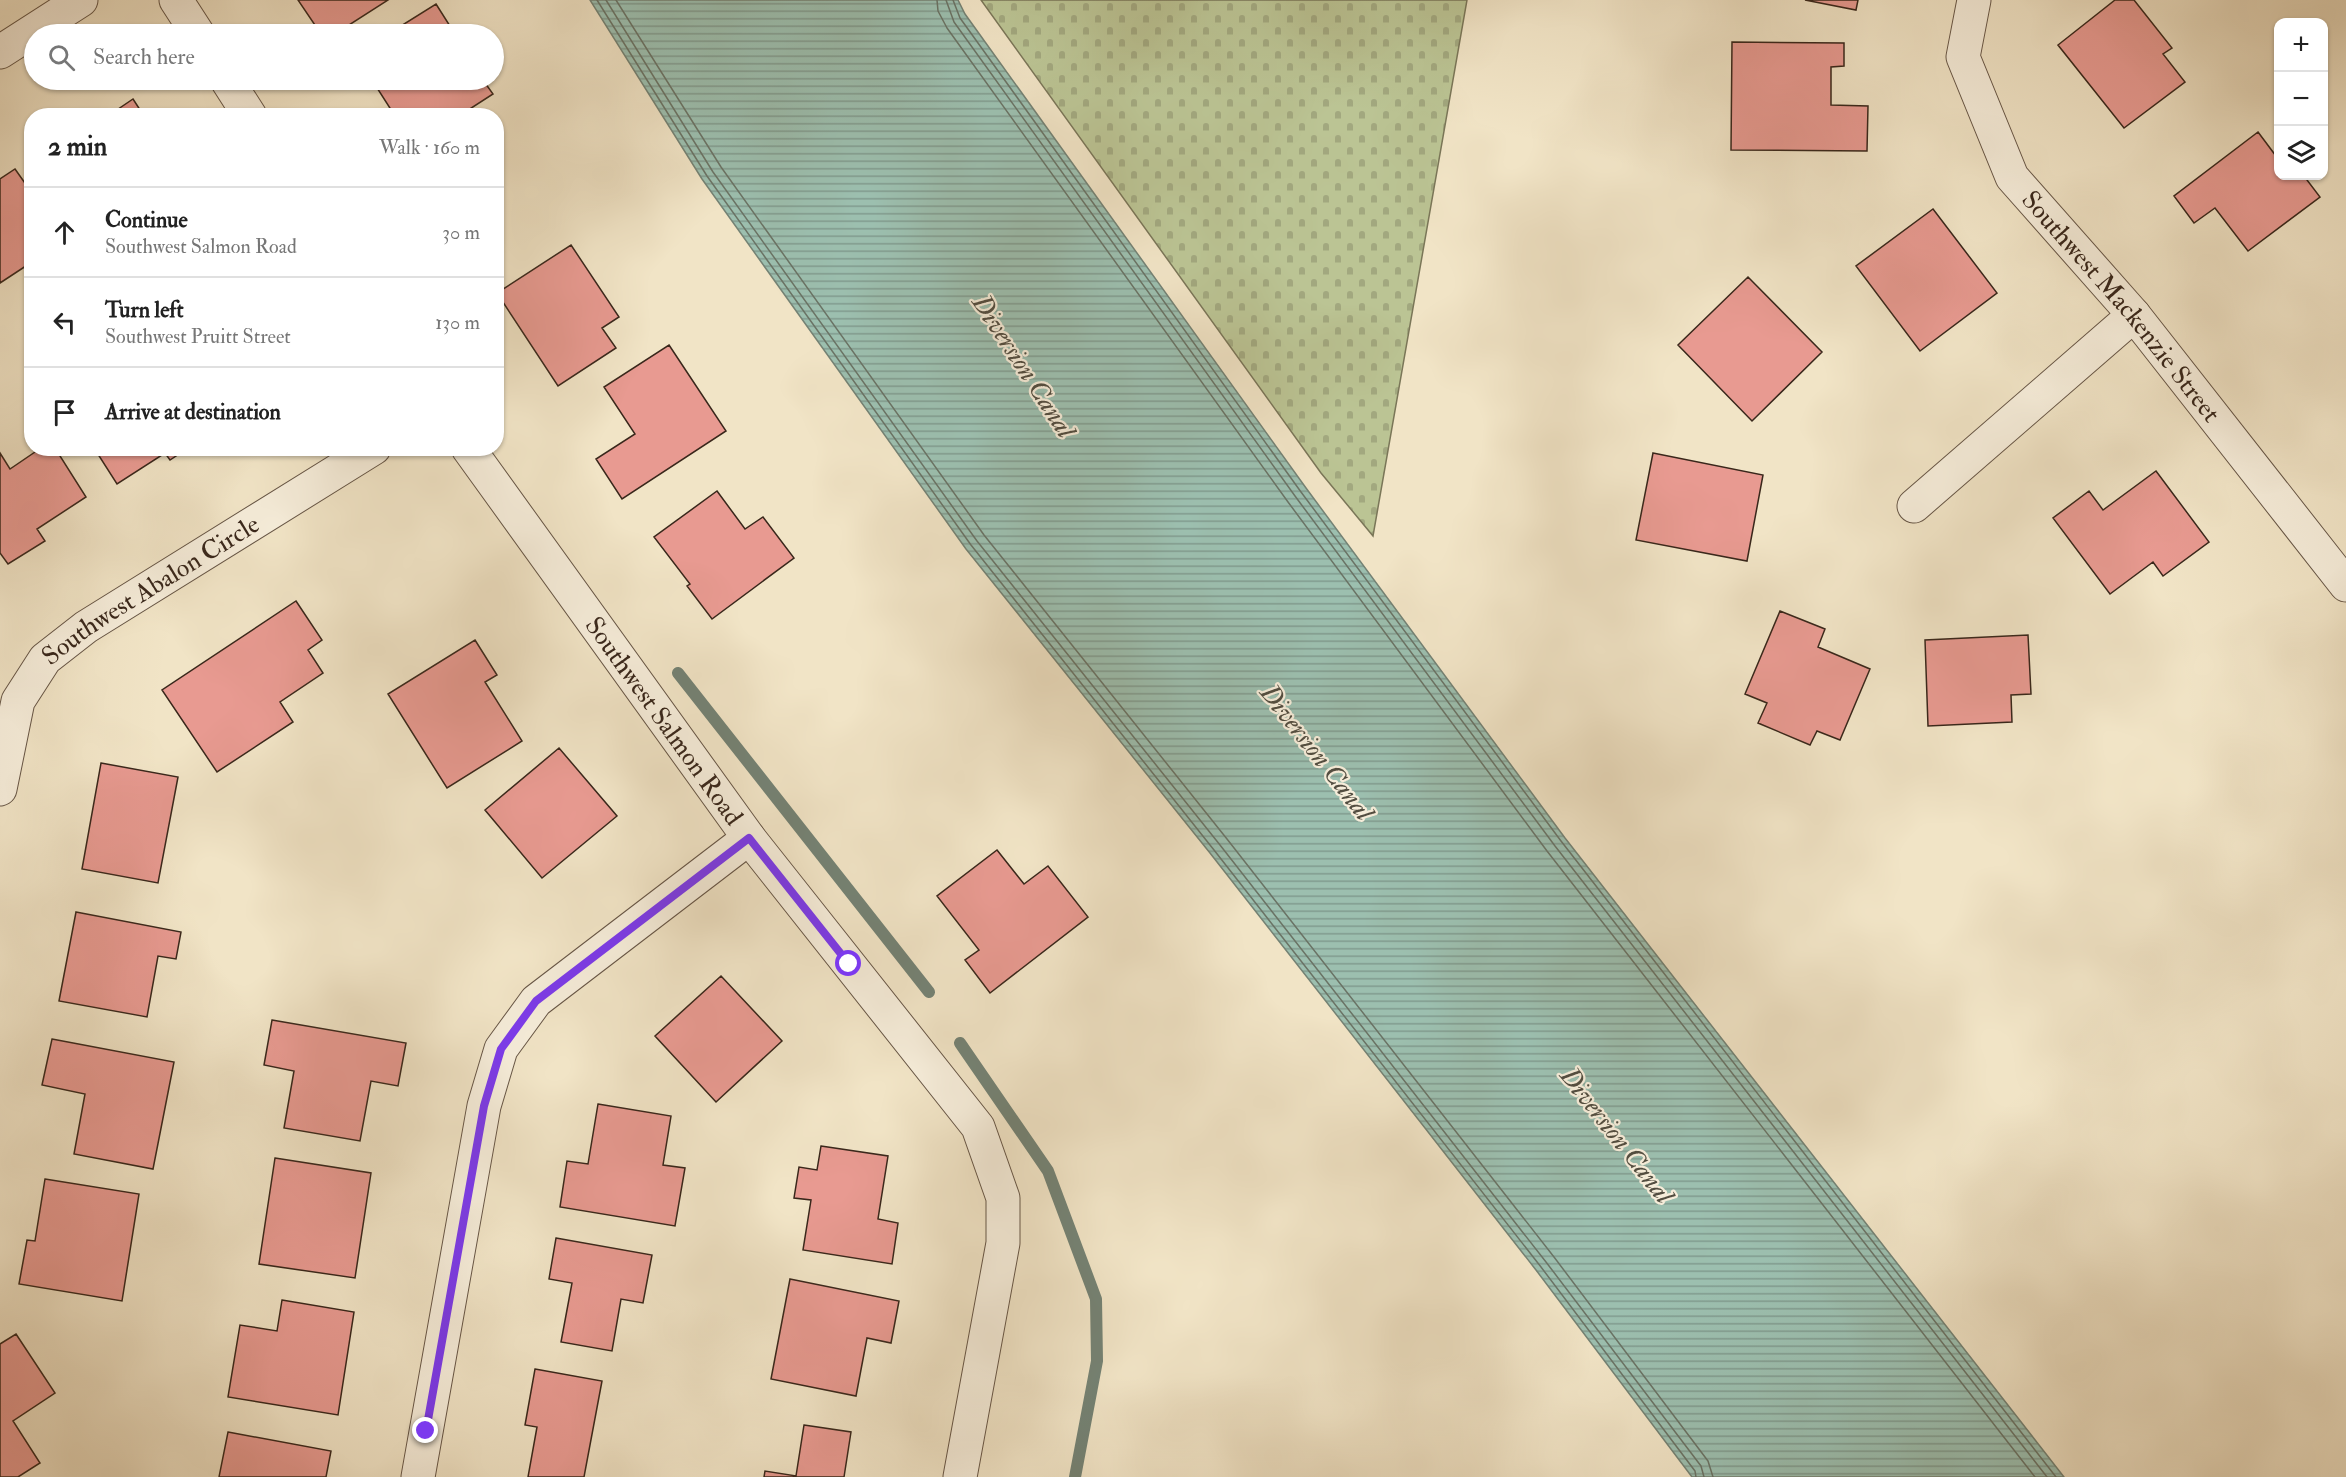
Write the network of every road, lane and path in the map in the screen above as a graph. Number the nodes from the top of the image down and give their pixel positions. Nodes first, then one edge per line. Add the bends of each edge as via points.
1 (81, 0) edge
2 (176, 0) edge
3 (1974, 0) edge
4 (44, 24) edge
5 (192, 24) edge
6 (24, 37) edge
7 (0, 52) edge
8 (233, 90) edge
9 (245, 108) edge
10 (2134, 315) junction
11 (361, 456) edge
12 (474, 456) edge
13 (1914, 506) dead end
14 (2346, 585) edge
15 (0, 789) edge
16 (749, 838) junction
17 (418, 1477) edge
18 (960, 1477) edge

1 - 4 street
2 - 5 street
3 - 10 street, Southwest Mackenzie Street via 1963,57 2012,177
6 - 7 street
8 - 9 street
10 - 13 street
10 - 14 street, Southwest Mackenzie Street
11 - 15 street, Southwest Abalon Circle via 86,627 45,659 18,701
12 - 16 street, Southwest Salmon Road
16 - 17 street via 536,1001 501,1049 484,1106
16 - 18 street, Southwest Salmon Road via 978,1127 1003,1198 1003,1243

